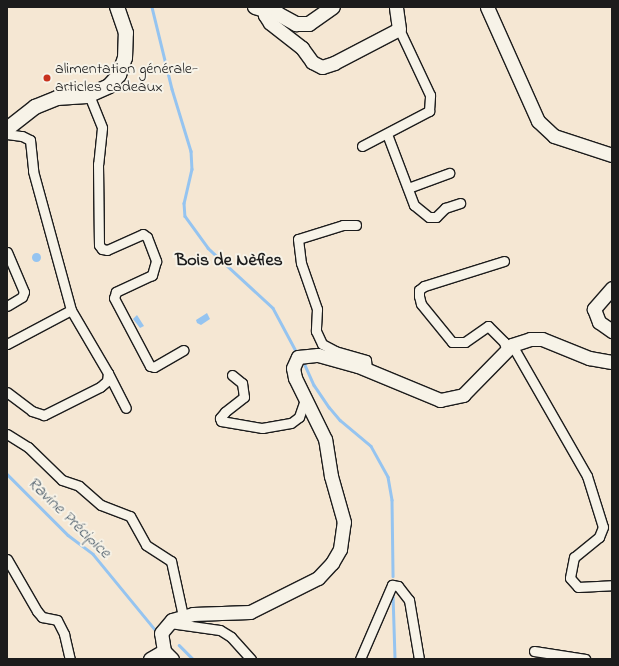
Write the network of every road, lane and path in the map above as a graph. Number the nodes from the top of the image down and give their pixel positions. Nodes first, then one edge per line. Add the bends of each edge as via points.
1 (117, 7) edge
2 (333, 7) edge
3 (396, 7) edge
4 (487, 7) edge
5 (260, 8) edge
6 (399, 29) junction
7 (89, 95) junction
8 (7, 128) edge
9 (7, 134) edge
10 (387, 134) junction
11 (362, 146) dead end
12 (612, 155) edge
13 (449, 173) dead end
14 (408, 188) junction
15 (460, 203) dead end
16 (356, 225) dead end
17 (7, 252) edge
18 (504, 261) dead end
19 (612, 288) edge
20 (7, 306) edge
21 (71, 310) junction
22 (612, 331) edge
23 (7, 344) edge
24 (509, 348) junction
25 (184, 350) dead end
26 (612, 362) edge
27 (367, 370) junction
28 (108, 373) junction
29 (232, 375) dead end
30 (7, 392) edge
31 (305, 400) junction
32 (126, 408) dead end
33 (7, 434) edge
34 (7, 559) edge
35 (612, 585) edge
36 (183, 616) junction
37 (167, 623) junction
38 (534, 651) dead end
39 (168, 656) edge
40 (70, 659) edge
41 (150, 659) edge
42 (250, 659) edge
43 (360, 659) edge
44 (419, 659) edge
45 (585, 659) edge

1 - 7 main road via 126,33 124,58 119,75 109,86
2 - 5 main road via 309,24 296,24
3 - 6 street
4 - 12 street via 538,121 554,136
5 - 6 street via 270,23 302,48 312,62 322,67
6 - 10 street via 430,95 431,104 429,112
7 - 8 main road via 56,98 35,107
7 - 25 street via 102,128 98,164 99,245 107,250 143,234 147,237 156,261 152,275 116,292 114,298 150,366 154,367
9 - 21 street via 30,140 33,171
10 - 11 street
10 - 14 street
13 - 14 street
14 - 15 street via 414,205 429,217 436,217 445,208
16 - 27 street via 343,225 298,239 316,309 316,331 322,344 335,351 366,360
17 - 20 street via 24,292 22,297
18 - 24 street via 424,286 419,290 419,296 421,304 452,342 465,342 488,326
19 - 22 street via 594,309 599,322
21 - 23 street
21 - 28 street
24 - 26 street via 530,339 542,339 589,358
24 - 27 street via 463,395 452,399 432,398
24 - 35 street via 587,476 603,527 600,537 574,557 570,578 578,587
27 - 31 street via 318,355 298,357 293,368
28 - 30 street via 107,381 100,387 44,415 32,411
28 - 32 street
29 - 31 street via 242,383 244,397 225,412 220,418 221,421 262,428 291,423 299,417
31 - 36 street via 324,439 344,522 340,549 332,563 318,578 250,612
33 - 36 street via 28,447 62,480 79,486 101,505 130,516 146,545 171,561
34 - 40 street via 36,611 42,617 57,620 64,634
36 - 37 street
37 - 39 street via 161,633
37 - 42 street via 220,630 231,637
38 - 45 street
39 - 41 street
43 - 44 street via 392,586 398,586 409,600

